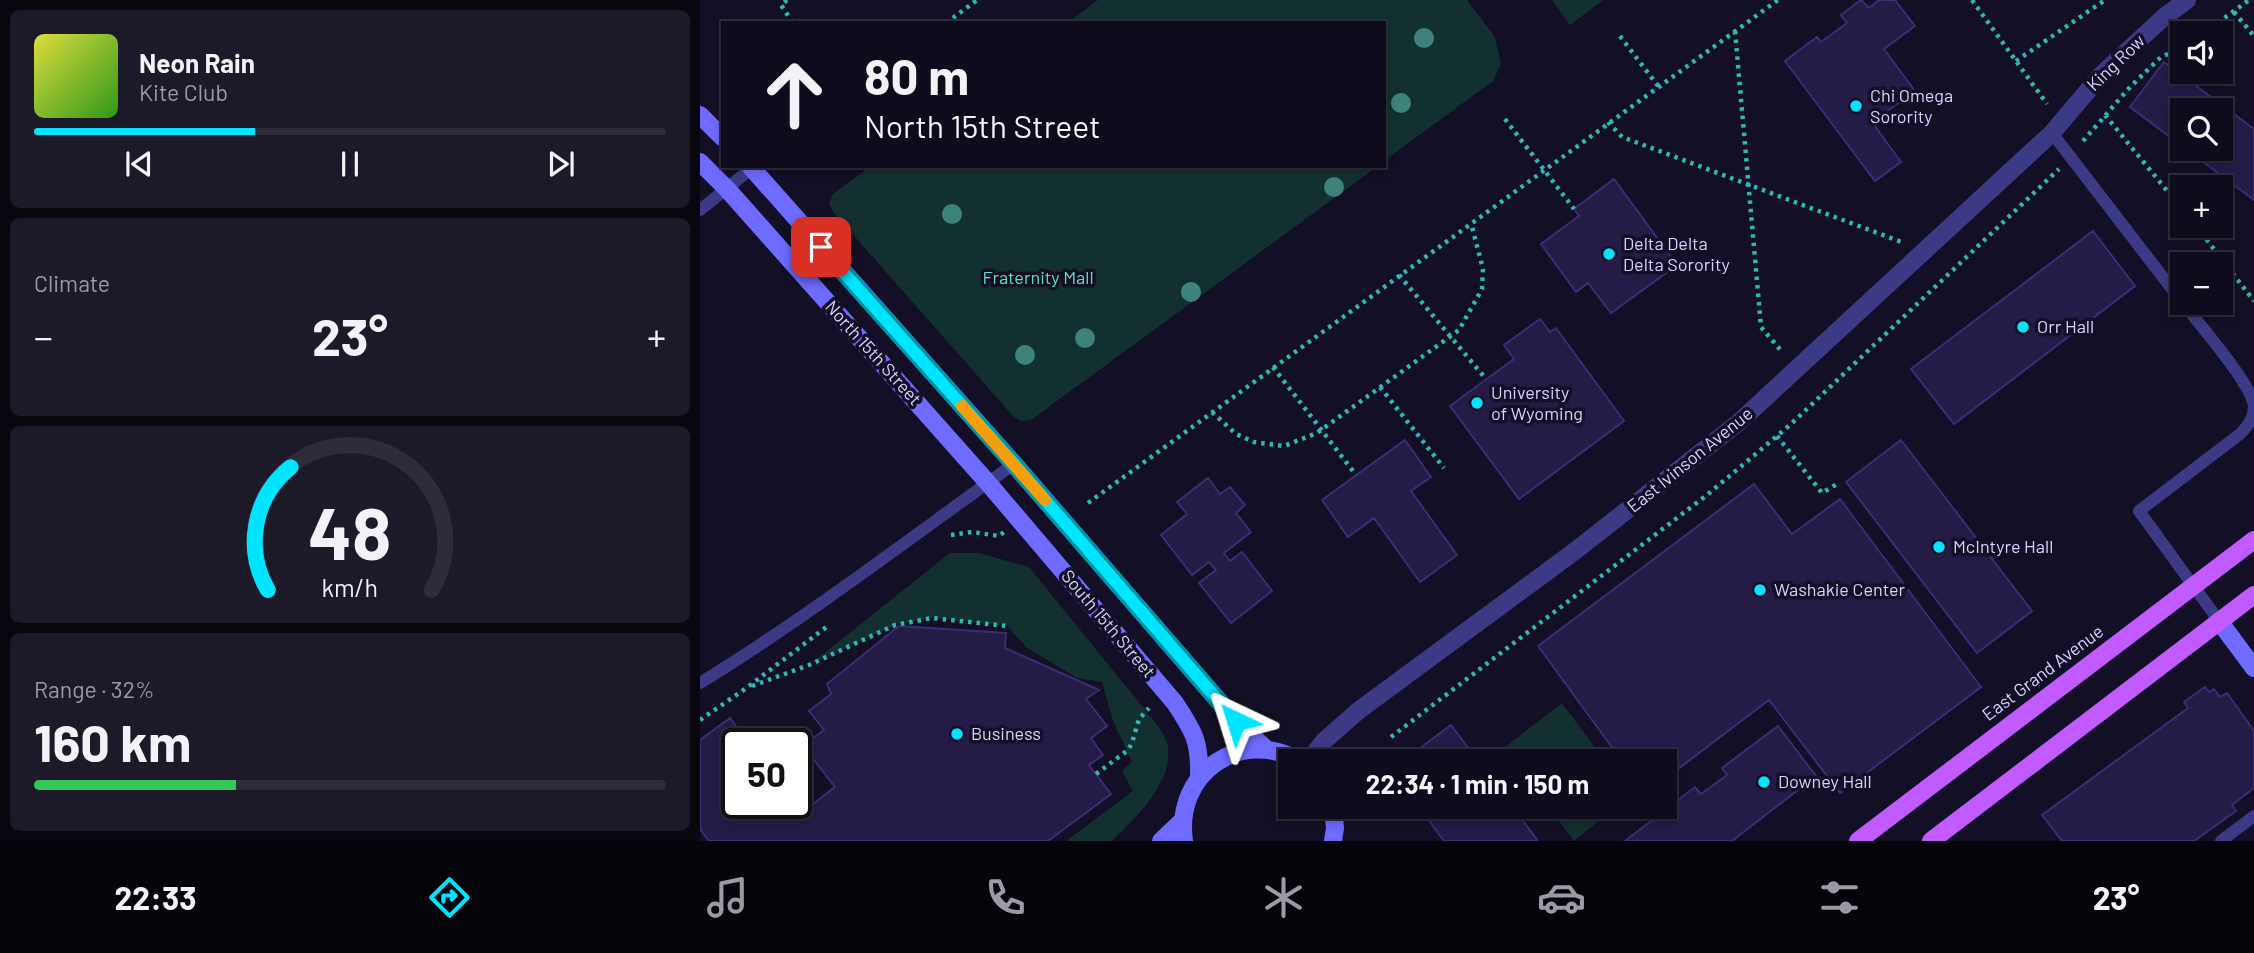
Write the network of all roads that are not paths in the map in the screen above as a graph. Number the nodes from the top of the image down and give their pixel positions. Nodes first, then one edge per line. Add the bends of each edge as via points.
1 (2187, 0) edge
2 (700, 115) edge
3 (2056, 128) junction
4 (721, 136) edge
5 (700, 162) edge
6 (750, 168) edge
7 (752, 168) edge
8 (727, 189) junction
9 (700, 210) edge
10 (2170, 285) edge
11 (2192, 315) edge
12 (1014, 464) junction
13 (988, 484) junction
14 (2254, 540) edge
15 (2193, 585) junction
16 (2254, 596) edge
17 (2219, 621) junction
18 (2254, 668) edge
19 (700, 683) edge
20 (1266, 748) junction
21 (1318, 749) edge
22 (1278, 752) edge
23 (1199, 777) junction
24 (2254, 816) edge
25 (1334, 819) edge
26 (1182, 821) junction
27 (1161, 841) edge
28 (1184, 841) edge
29 (1333, 841) edge
30 (1858, 841) edge
31 (1931, 841) edge
32 (2221, 841) edge

1 - 3 street, King Row via 2101,75
2 - 4 main road
3 - 10 lane
3 - 21 street, East Ivinson Avenue via 1738,423 1586,543 1358,711
5 - 8 main road, North 15th Street
6 - 8 lane
7 - 12 main road, North 15th Street
8 - 9 lane
8 - 13 main road, North 15th Street
11 - 15 lane via 2246,385 2254,406 2252,422 2240,434 2139,511
12 - 13 lane
12 - 20 main road, South 15th Street via 1236,721
13 - 19 lane
13 - 23 main road, South 15th Street via 1175,702 1195,734
14 - 15 main road, East Grand Avenue
15 - 17 lane
15 - 30 main road, East Grand Avenue
16 - 17 main road
17 - 18 main road
17 - 31 main road
20 - 22 main road, South 15th Street
20 - 23 main road, South 15th Street via 1237,752
23 - 26 main road, South 15th Street
24 - 32 lane
25 - 29 main road
26 - 27 main road
26 - 28 main road, South 15th Street

